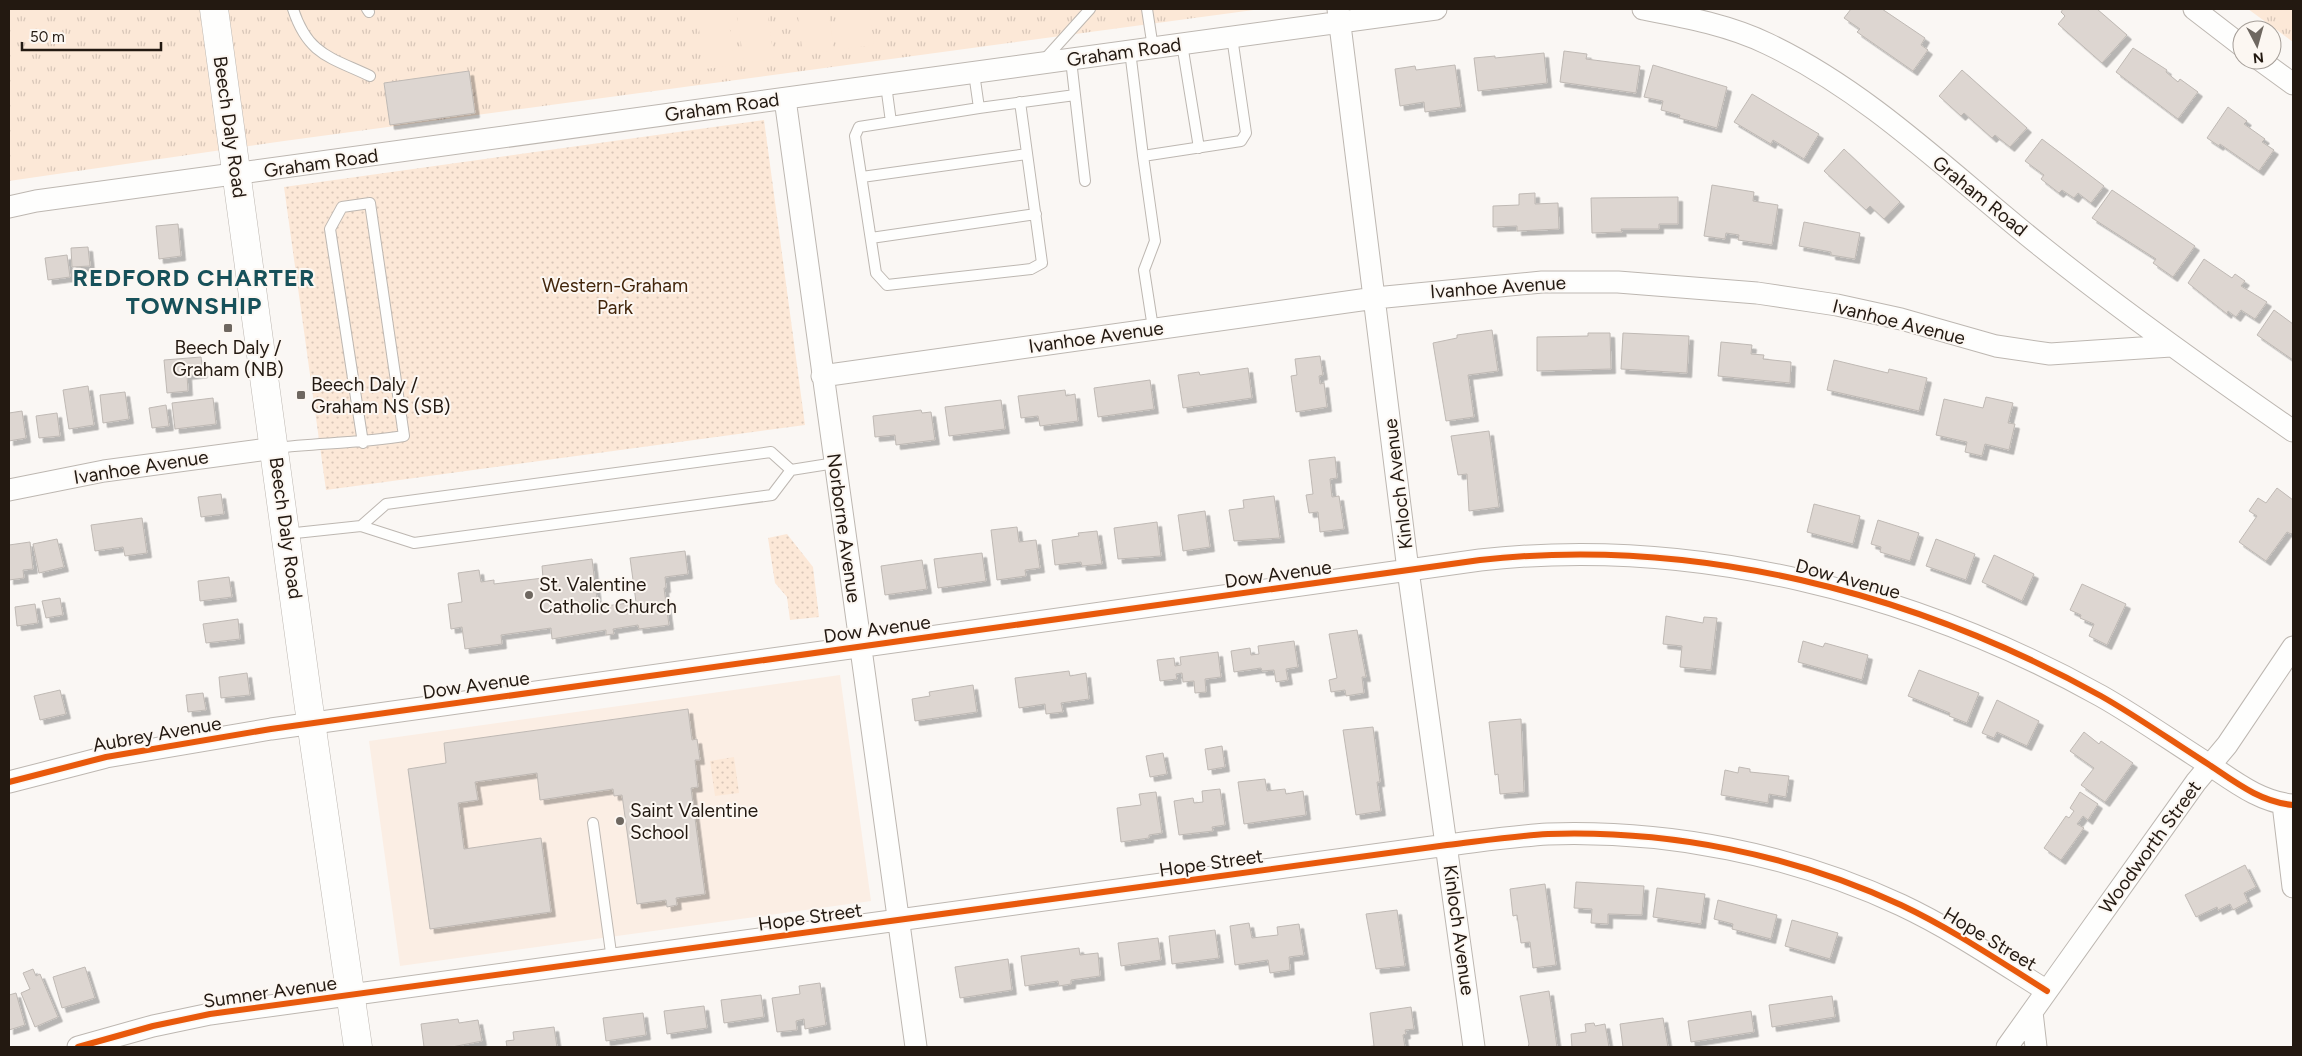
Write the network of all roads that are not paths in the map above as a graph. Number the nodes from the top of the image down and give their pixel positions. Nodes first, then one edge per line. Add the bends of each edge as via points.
1 (214, 9) edge
2 (293, 9) edge
3 (1090, 9) edge
4 (1146, 9) edge
5 (1436, 9) edge
6 (1643, 9) edge
7 (2194, 9) edge
8 (1338, 15) edge
9 (1232, 37) junction
10 (2232, 38) edge
11 (1182, 44) junction
12 (1152, 48) junction
13 (1130, 51) junction
14 (1071, 60) junction
15 (1041, 64) junction
16 (2274, 70) edge
17 (974, 73) junction
18 (370, 76) dead end
19 (2293, 84) edge
20 (886, 85) junction
21 (1075, 95) junction
22 (785, 99) junction
23 (1020, 102) junction
24 (979, 108) junction
25 (891, 122) junction
26 (1199, 148) junction
27 (1027, 154) junction
28 (1143, 156) junction
29 (237, 174) junction
30 (862, 177) junction
31 (1085, 181) dead end
32 (9, 207) edge
33 (1036, 214) junction
34 (871, 238) junction
35 (1375, 298) junction
36 (1153, 328) junction
37 (2171, 346) junction
38 (822, 376) junction
39 (2293, 431) edge
40 (362, 443) junction
41 (275, 448) junction
42 (835, 463) junction
43 (791, 470) junction
44 (9, 490) edge
45 (361, 526) junction
46 (286, 534) junction
47 (1408, 570) junction
48 (861, 646) junction
49 (2293, 647) edge
50 (312, 723) junction
51 (2210, 766) junction
52 (9, 782) edge
53 (2288, 805) edge
54 (593, 823) dead end
55 (1447, 845) junction
56 (2293, 887) edge
57 (899, 920) junction
58 (612, 960) junction
59 (2047, 991) junction
60 (351, 996) junction
61 (2032, 1012) junction
62 (78, 1047) edge
63 (358, 1047) edge
64 (916, 1047) edge
65 (1474, 1047) edge
66 (2007, 1047) edge
67 (2036, 1047) edge

1 - 29 main road, Beech Daly Road
2 - 18 lane via 301,29 317,51
3 - 15 lane
4 - 12 lane
5 - 8 street, Graham Road
6 - 37 street, Graham Road via 1728,28 1767,43 1828,77
7 - 10 street
8 - 9 street, Graham Road
8 - 35 street, Kinloch Avenue
9 - 11 street, Graham Road
9 - 26 lane via 1246,133 1241,141
11 - 12 street, Graham Road
11 - 26 lane
12 - 13 street, Graham Road
13 - 14 street, Graham Road
13 - 28 lane
14 - 15 street, Graham Road
14 - 21 lane
15 - 17 street, Graham Road
16 - 19 street
17 - 20 street, Graham Road
17 - 24 lane
20 - 22 street, Graham Road
20 - 25 lane
21 - 23 lane
21 - 31 lane
22 - 29 street, Graham Road
22 - 38 street, Norborne Avenue
23 - 24 lane
23 - 27 lane
24 - 25 lane
25 - 30 lane via 859,126 855,136
26 - 28 lane
27 - 30 lane
27 - 33 lane
28 - 36 lane via 1155,241 1144,270
29 - 32 street, Graham Road
29 - 41 main road, Beech Daly Road
30 - 34 lane
33 - 34 lane
33 - 34 lane via 1042,263 1031,268 887,285 876,273
35 - 36 street, Ivanhoe Avenue
35 - 37 street, Ivanhoe Avenue via 1542,282 1686,285 1837,305 2019,351 2073,354
35 - 47 street, Kinloch Avenue
36 - 38 street, Ivanhoe Avenue
37 - 39 street, Graham Road
38 - 42 street, Norborne Avenue
40 - 40 lane via 404,436 370,203 342,207 330,229
40 - 41 lane via 316,443
41 - 44 street, Ivanhoe Avenue via 104,471
41 - 46 main road, Beech Daly Road
42 - 43 lane
42 - 48 street, Norborne Avenue
43 - 45 lane via 772,495 414,543
43 - 45 lane via 771,452 386,504
45 - 46 lane
46 - 50 main road, Beech Daly Road
47 - 48 street, Dow Avenue
47 - 51 street, Dow Avenue via 1520,556 1607,554 1720,566 1823,586 1931,618 2040,664 2103,697
47 - 55 street, Kinloch Avenue
48 - 50 street, Dow Avenue
48 - 57 street, Norborne Avenue
49 - 51 street, Woodworth Street
50 - 52 street, Aubrey Avenue via 106,758
50 - 60 main road, Beech Daly Road
51 - 53 street, Dow Avenue via 2259,797
51 - 59 street, Woodworth Street
53 - 56 street
54 - 58 lane
55 - 57 street, Hope Street
55 - 59 street, Hope Street via 1547,834 1613,834 1691,842 1779,860 1901,905 1982,949
55 - 65 street, Kinloch Avenue
57 - 58 street, Hope Street
57 - 64 street, Norborne Avenue
58 - 60 street, Hope Street
59 - 61 street, Woodworth Street
60 - 62 street, Sumner Avenue via 210,1014
60 - 63 main road, Beech Daly Road
61 - 66 street, Woodworth Street
61 - 67 street

